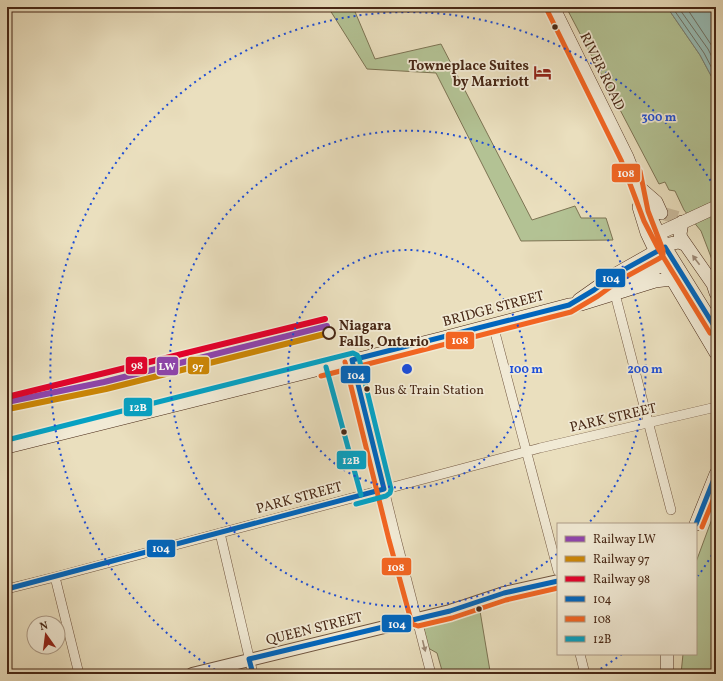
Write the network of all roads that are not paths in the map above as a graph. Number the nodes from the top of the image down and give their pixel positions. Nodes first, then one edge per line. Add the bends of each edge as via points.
1 (553, 7) edge
2 (633, 172) junction
3 (716, 207) edge
4 (655, 217) junction
5 (682, 220) junction
6 (654, 235) junction
7 (684, 244) junction
8 (660, 250) junction
9 (667, 262) junction
10 (671, 279) junction
11 (716, 293) edge
12 (615, 294) junction
13 (569, 305) junction
14 (712, 311) edge
15 (692, 313) junction
16 (493, 325) junction
17 (716, 329) edge
18 (716, 353) edge
19 (352, 360) junction
20 (716, 407) edge
21 (649, 422) junction
22 (7, 447) edge
23 (527, 452) junction
24 (716, 474) edge
25 (384, 489) junction
26 (671, 510) dead end
27 (696, 523) edge
28 (220, 533) junction
29 (557, 567) edge
30 (55, 577) junction
31 (557, 581) edge
32 (7, 589) edge
33 (417, 619) junction
34 (580, 655) edge
35 (667, 655) edge
36 (249, 659) junction
37 (79, 674) edge
38 (192, 674) edge
39 (253, 674) edge
40 (431, 674) edge
41 (585, 674) edge
42 (667, 674) edge

1 - 2 main road, RIVER ROAD
2 - 4 main road, RIVER ROAD via 637,199
2 - 4 main road, RIVER ROAD via 640,187 656,202
3 - 5 main road
4 - 6 main road, RIVER ROAD
5 - 6 main road
5 - 7 main road via 680,234
6 - 8 main road, RIVER ROAD
7 - 8 main road, BRIDGE STREET via 675,242
11 -> 7 main road via 713,284
8 - 9 main road, RIVER ROAD
8 - 13 main road, BRIDGE STREET via 616,274
9 - 10 main road, RIVER ROAD
9 - 12 main road via 623,285
9 - 14 main road, RIVER ROAD
10 - 12 main road, BRIDGE STREET via 655,281
10 - 15 main road, RIVER ROAD
12 - 13 main road, BRIDGE STREET
12 - 21 street
13 - 16 main road, BRIDGE STREET
14 - 15 main road via 702,317
14 - 17 main road, RIVER ROAD
15 - 18 main road, RIVER ROAD
16 - 19 main road, BRIDGE STREET
16 - 23 street
19 - 22 main road, BRIDGE STREET
19 - 25 street
20 - 21 street, PARK STREET
21 - 23 street, PARK STREET
21 - 26 street
23 - 25 street, PARK STREET
23 - 29 street
24 - 27 main road
25 - 28 street, PARK STREET
25 - 33 street
28 - 30 street, PARK STREET
28 - 36 street
30 - 32 street, PARK STREET
30 - 37 street
31 - 33 street, QUEEN STREET via 504,593
33 - 36 street, QUEEN STREET
33 -> 40 street
34 - 41 street
35 - 42 main road
36 - 38 street, QUEEN STREET
36 - 39 street

